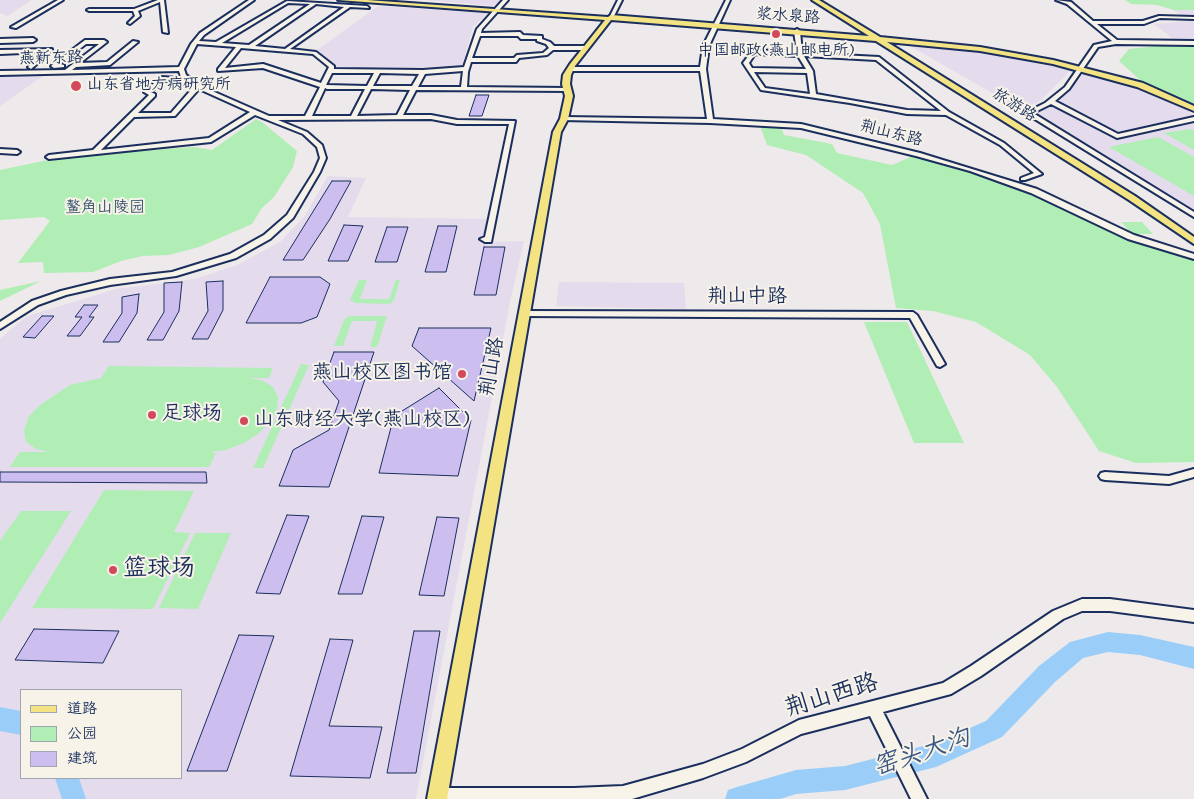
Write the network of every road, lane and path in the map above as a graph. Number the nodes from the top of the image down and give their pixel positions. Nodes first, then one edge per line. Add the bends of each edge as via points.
1 (61, 0) edge
2 (162, 0) edge
3 (252, 0) edge
4 (342, 0) edge
5 (506, 0) edge
6 (620, 0) edge
7 (728, 0) edge
8 (815, 0) edge
9 (822, 0) edge
10 (1058, 0) edge
11 (315, 3) junction
12 (96, 5) dead end
13 (348, 6) junction
14 (367, 7) dead end
15 (135, 10) junction
16 (497, 10) junction
17 (611, 17) junction
18 (1194, 18) edge
19 (1092, 22) junction
20 (130, 23) dead end
21 (716, 25) junction
22 (14, 27) dead end
23 (797, 31) junction
24 (166, 32) dead end
25 (478, 35) junction
26 (0, 38) edge
27 (879, 38) junction
28 (33, 40) dead end
29 (135, 42) dead end
30 (196, 42) junction
31 (1116, 42) junction
32 (218, 43) junction
33 (1194, 43) edge
34 (241, 45) junction
35 (251, 46) junction
36 (552, 48) junction
37 (585, 48) junction
38 (287, 49) junction
39 (0, 52) edge
40 (800, 54) junction
41 (469, 60) junction
42 (31, 66) dead end
43 (74, 66) junction
44 (180, 69) junction
45 (466, 69) junction
46 (571, 69) junction
47 (1081, 69) junction
48 (703, 70) junction
49 (750, 70) junction
50 (67, 71) junction
51 (330, 71) junction
52 (378, 71) junction
53 (810, 71) junction
54 (422, 72) junction
55 (0, 73) edge
56 (322, 85) junction
57 (370, 88) junction
58 (415, 88) junction
59 (464, 89) junction
60 (567, 90) junction
61 (813, 96) junction
62 (1051, 101) junction
63 (1194, 109) edge
64 (255, 112) junction
65 (947, 113) junction
66 (132, 115) junction
67 (308, 117) junction
68 (399, 117) junction
69 (268, 118) junction
70 (353, 118) junction
71 (564, 119) junction
72 (1194, 119) edge
73 (710, 121) junction
74 (0, 151) edge
75 (17, 152) dead end
76 (95, 152) junction
77 (49, 157) dead end
78 (1023, 179) dead end
79 (1194, 215) edge
80 (1194, 235) edge
81 (484, 240) dead end
82 (1194, 241) edge
83 (1194, 257) edge
84 (524, 314) junction
85 (0, 326) edge
86 (940, 364) dead end
87 (1194, 473) edge
88 (1105, 476) dead end
89 (1194, 616) edge
90 (873, 706) junction
91 (438, 797) edge
92 (919, 799) edge

1 - 22 street
2 - 15 street
2 - 24 street
3 - 30 street via 211,27
4 - 16 main road, 浆水泉路
5 - 16 street
6 - 17 street
7 - 21 street
8 - 27 main road, 旅游路
9 - 27 main road, 旅游路
10 - 19 street via 1069,3
11 - 13 street
11 - 32 street via 287,2
11 - 35 street
12 - 15 street via 89,10
13 - 14 street
13 - 38 street
15 - 20 street via 138,16
16 - 17 main road, 浆水泉路
16 - 25 street
17 - 21 main road, 浆水泉路
17 - 37 main road, 荆山路
18 - 19 street via 1159,17 1144,23
19 - 31 street
21 - 23 main road, 浆水泉路
21 - 48 street via 706,46
23 - 27 main road, 浆水泉路
23 - 40 street
25 - 36 street via 540,37 539,40
25 - 41 street
26 - 28 street
27 - 47 main road, 浆水泉路 via 980,49
27 - 80 main road, 旅游路 via 1140,198
27 - 82 main road, 旅游路 via 1132,198
29 - 43 street via 108,64
30 - 32 street
30 - 44 street
31 - 33 street
31 - 47 street via 1096,46
32 - 34 street
34 - 35 street
34 - 56 street via 220,70 263,66
35 - 38 street
36 - 37 street
36 - 41 street via 545,54 517,57 516,60
37 - 46 main road, 荆山路
38 - 51 street via 314,53 332,67
39 - 42 street via 50,50
40 - 49 street via 753,52 746,63
40 - 53 street
40 - 65 street via 877,58
41 - 45 street
43 - 43 street via 104,42 85,42 54,66
43 - 50 street
44 - 50 street, 燕新东路
44 - 64 street via 183,76 201,88
45 - 54 street
45 - 59 street
46 - 48 street
46 - 60 main road, 荆山路 via 567,75
47 - 62 street via 1067,88
47 - 63 main road, 浆水泉路 via 1140,85
48 - 73 street
49 - 53 street
49 - 61 street via 763,89
50 - 55 street, 燕新东路
51 - 52 street
51 - 56 street
52 - 54 street
52 - 57 street
53 - 61 street
54 - 58 street
56 - 57 street
56 - 67 street
57 - 58 street
57 - 70 street
58 - 59 street
58 - 68 street
59 - 60 street
60 - 71 main road, 荆山路 via 569,96
61 - 65 street via 907,112
62 - 72 street via 1117,136
62 - 79 street via 1028,113
64 - 69 street
64 - 76 street via 211,140
65 - 78 street via 1002,144 1039,174
66 - 66 street via 153,95 147,92 161,79 178,80 195,90 173,115
66 - 76 street
67 - 69 street
67 - 70 street
68 - 70 street
68 - 81 street via 513,122 488,240
69 - 85 street via 306,133 320,146 323,158 290,216 267,237 233,256 173,274 110,282 64,293 35,303
71 - 73 street, 荆山东路
71 - 84 main road, 荆山路 via 556,132
73 - 83 street, 荆山东路 via 801,126 918,154 1034,191 1131,237
74 - 75 street
76 - 77 street
84 - 86 street, 荆山中路 via 913,315
84 - 91 main road, 荆山路
87 - 88 street via 1169,480
89 - 90 street, 荆山西路 via 1110,605 1082,605 1058,615 946,689
90 - 91 street, 荆山西路 via 799,727 746,755 703,771 623,794
90 - 92 street

